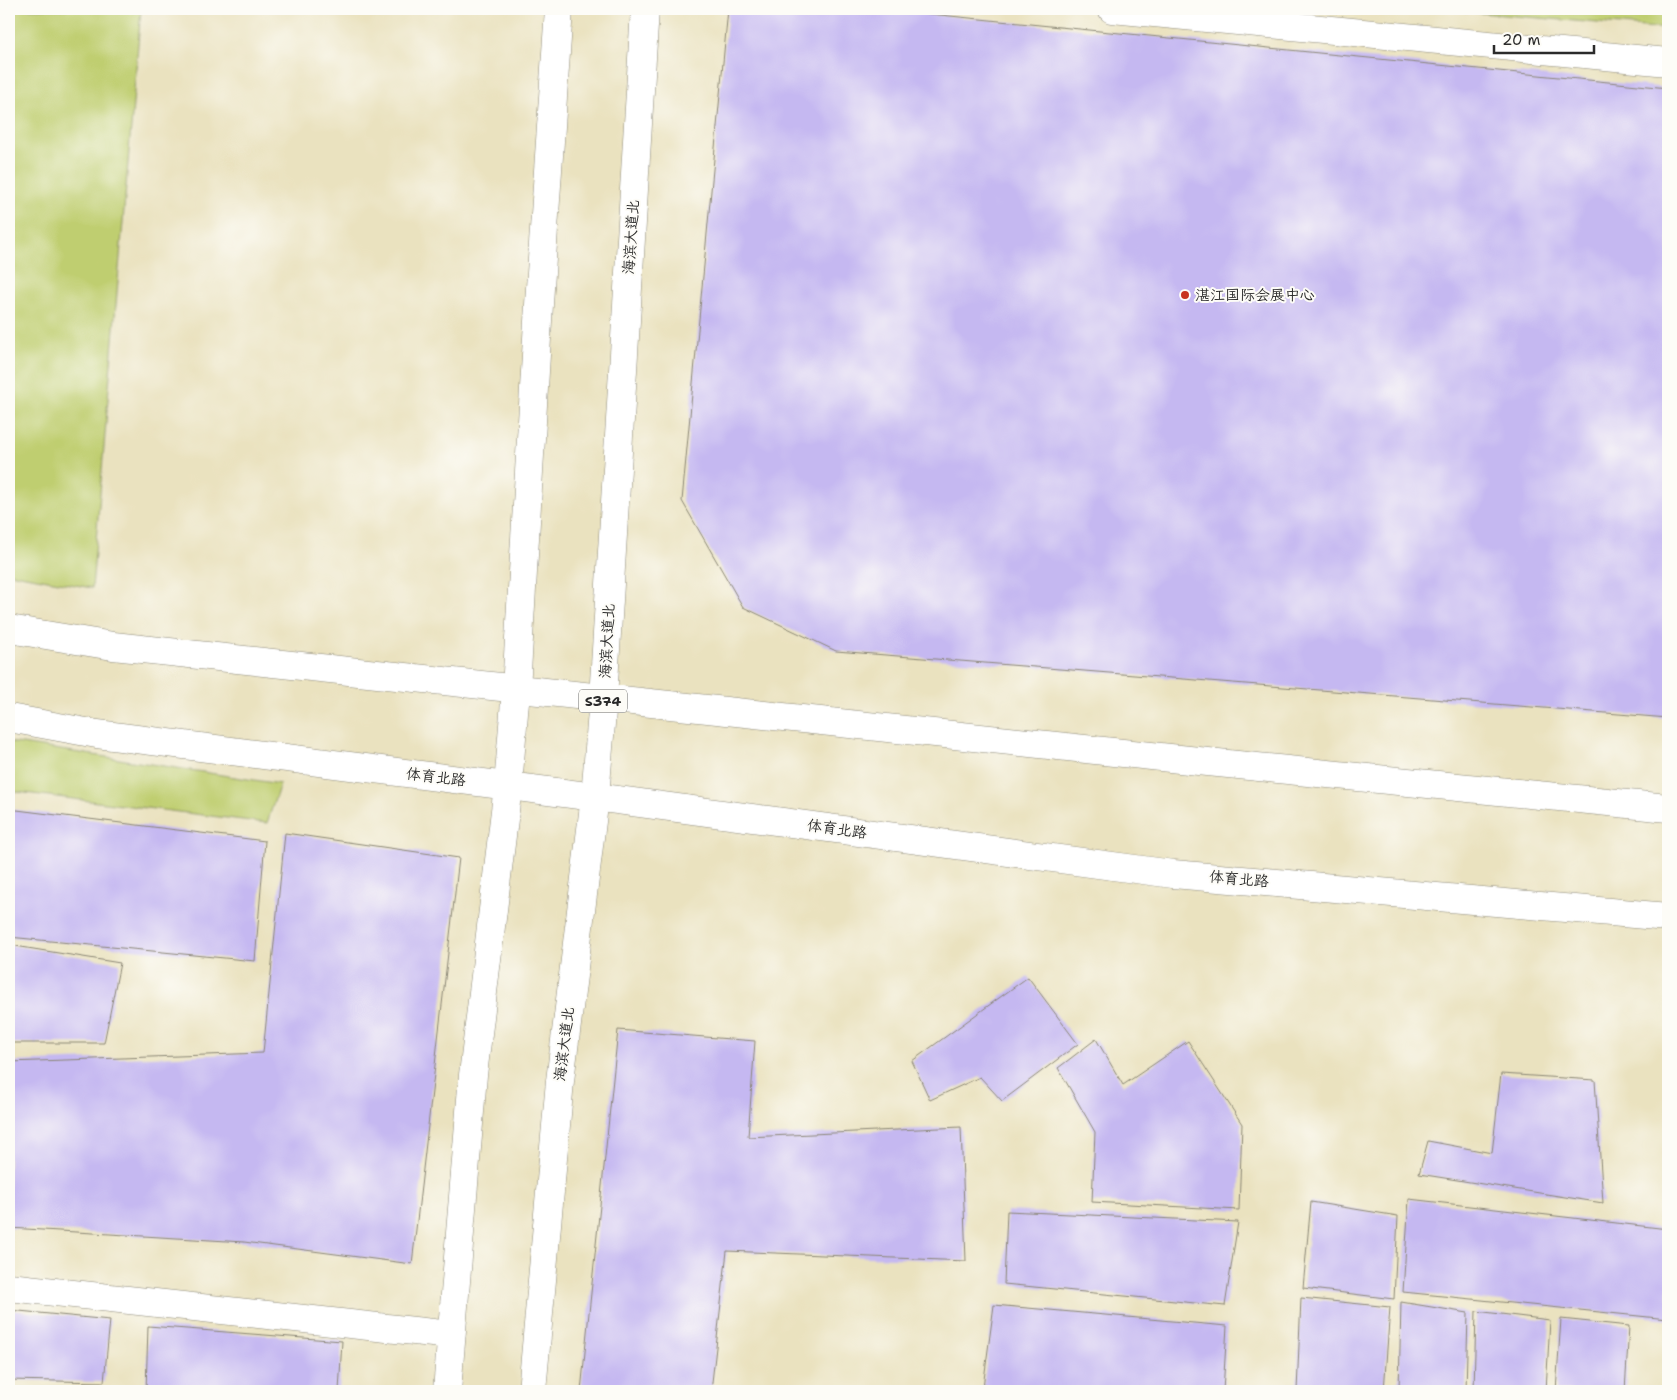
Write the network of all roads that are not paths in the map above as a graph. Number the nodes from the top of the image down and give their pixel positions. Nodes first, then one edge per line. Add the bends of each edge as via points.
1 (559, 9) edge
2 (645, 9) edge
3 (1112, 9) edge
4 (1668, 62) edge
5 (9, 629) edge
6 (516, 689) junction
7 (603, 698) junction
8 (9, 718) edge
9 (508, 786) junction
10 (595, 797) junction
11 (1668, 808) edge
12 (1668, 917) edge
13 (9, 1287) edge
14 (451, 1335) junction
15 (447, 1391) edge
16 (532, 1391) edge

1 - 6 main road
2 - 7 main road, 海滨大道北 / S374
3 - 4 main road
5 - 6 main road via 113,646
6 - 7 main road
6 - 9 main road
7 - 10 main road, 海滨大道北 / S374
7 - 11 main road
8 - 9 main road, 体育北路 via 97,734
9 - 10 main road, 体育北路
9 - 14 main road via 473,1075
10 - 12 main road, 体育北路 via 1173,874
10 - 16 main road, 海滨大道北 / S374 via 560,1081
13 - 14 main road
14 - 15 main road

